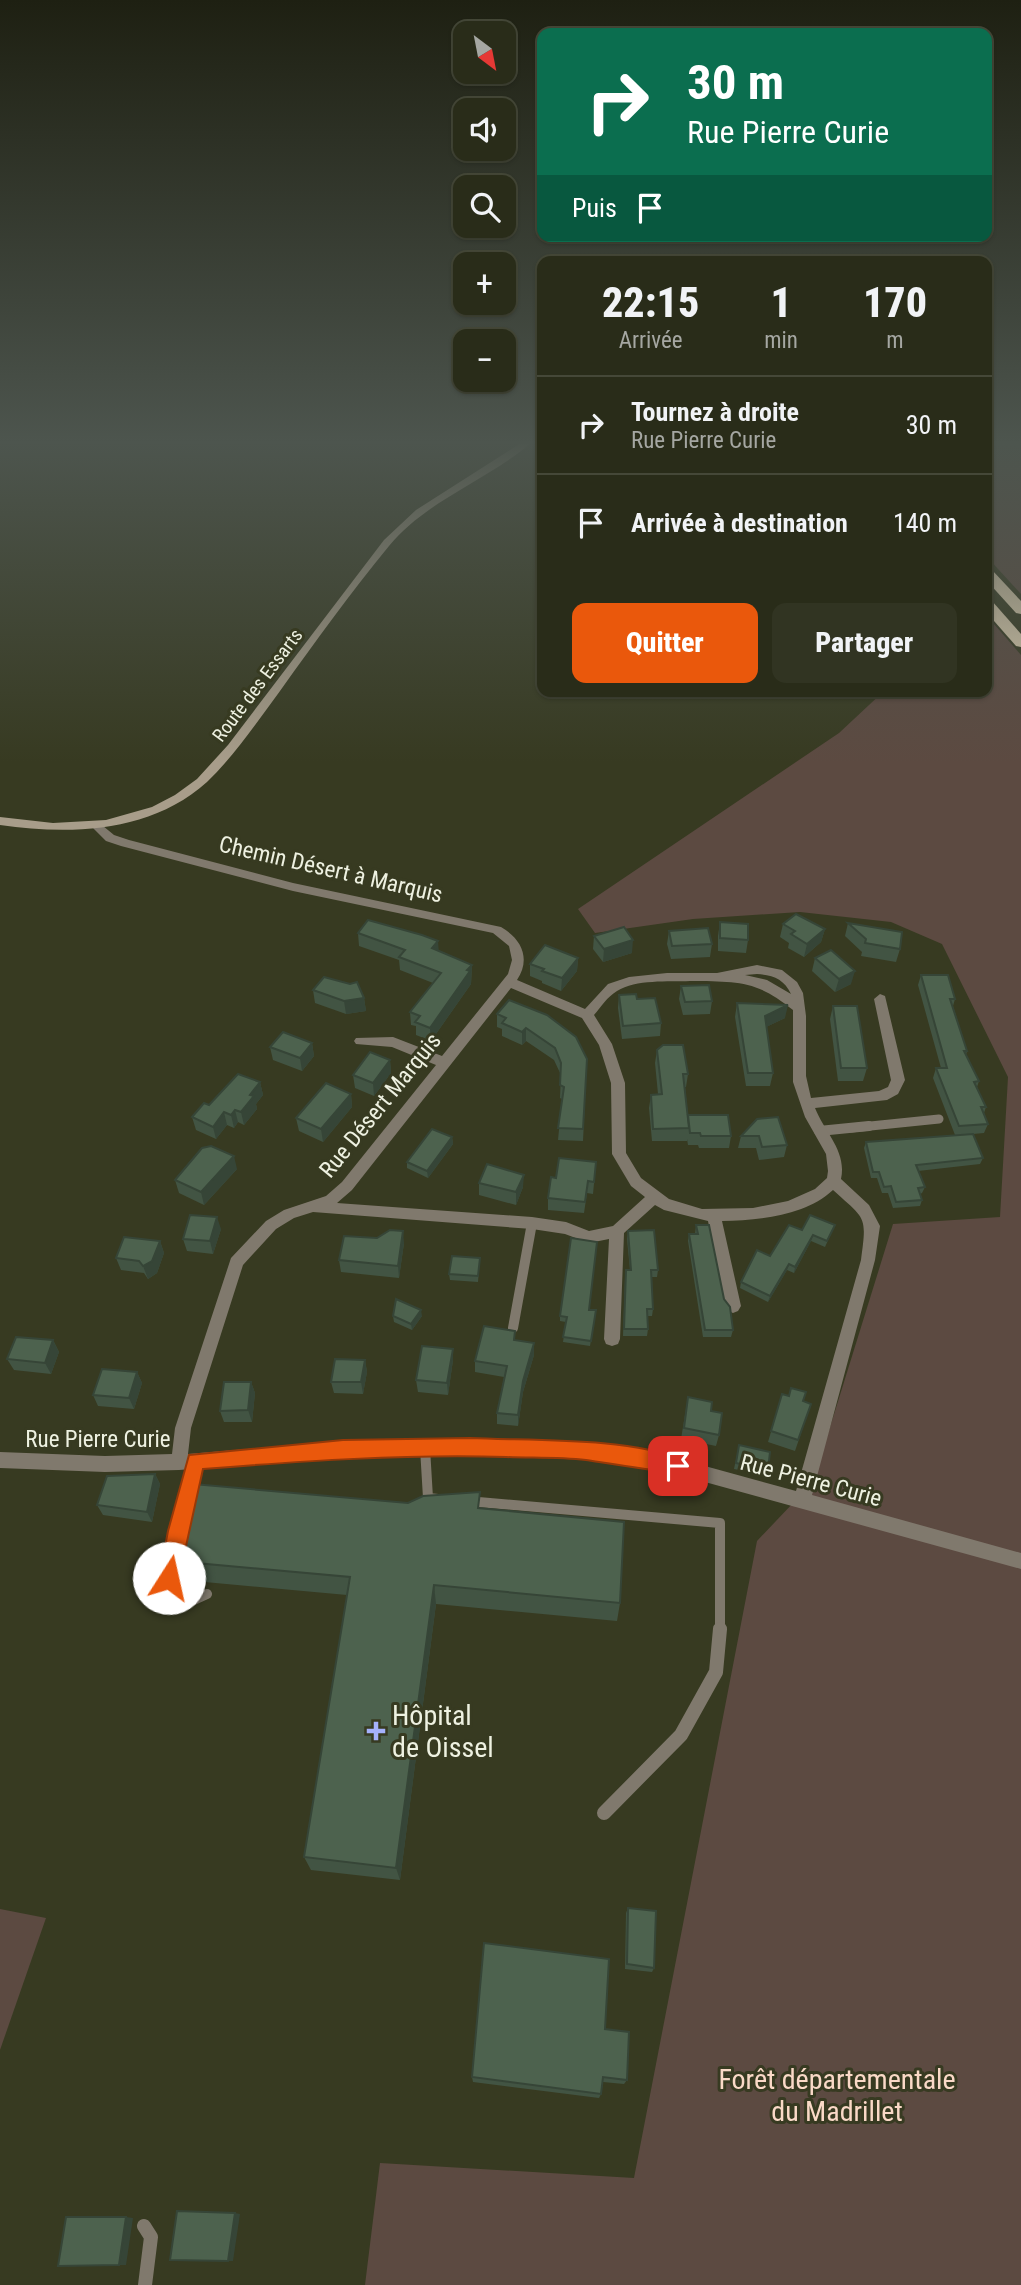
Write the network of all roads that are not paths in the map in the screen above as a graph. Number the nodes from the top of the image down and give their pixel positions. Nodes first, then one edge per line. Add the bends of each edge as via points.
1 (381, 550) edge
2 (992, 578) edge
3 (992, 610) edge
4 (1021, 610) edge
5 (1021, 643) edge
6 (0, 821) edge
7 (97, 825) junction
8 (509, 982) junction
9 (880, 999) dead end
10 (587, 1016) junction
11 (362, 1041) dead end
12 (445, 1063) junction
13 (807, 1104) junction
14 (939, 1119) dead end
15 (819, 1131) junction
16 (833, 1181) junction
17 (655, 1197) junction
18 (313, 1207) junction
19 (714, 1215) junction
20 (532, 1223) junction
21 (617, 1231) junction
22 (733, 1306) edge
23 (513, 1328) edge
24 (612, 1339) dead end
25 (425, 1448) junction
26 (0, 1460) edge
27 (187, 1461) junction
28 (802, 1501) junction
29 (1021, 1561) edge
30 (207, 1594) dead end
31 (604, 1813) dead end
32 (144, 2226) dead end
33 (145, 2285) edge

1 - 7 main road, Route des Essarts via 237,742 200,782 164,806
2 - 4 highway
3 - 5 highway
6 - 7 main road, Route des Essarts via 49,828
7 - 8 street, Chemin Désert à Marquis via 110,838 125,843 293,887 497,930 511,937 520,950
8 - 10 street
8 - 12 street, Rue Désert Marquis
9 - 13 street via 898,1080 893,1090 882,1096
10 - 13 street via 617,985 718,977 762,982 798,1007 799,1075
10 - 17 street via 605,1044 618,1083 619,1154 636,1182
11 - 12 street via 393,1042
12 - 18 street, Rue Désert Marquis via 347,1186 331,1200
13 - 15 street
14 - 15 lane
15 - 16 street via 836,1165
16 - 19 street via 820,1193 790,1206
16 - 28 street via 864,1209 873,1226 868,1260
17 - 19 street via 664,1204
17 - 21 street
18 - 20 street
18 - 27 street, Rue Désert Marquis via 289,1214 271,1226 236,1262 183,1428
19 - 22 street
20 - 21 street via 589,1237
20 - 23 lane
21 - 24 street
25 - 27 street, Rue Pierre Curie
25 - 28 street, Rue Pierre Curie via 575,1450 654,1460
25 - 31 lane via 428,1498 720,1523 722,1611 716,1672 681,1735
26 - 27 street, Rue Pierre Curie
27 - 30 lane via 169,1578 183,1605
28 - 29 street, Rue Pierre Curie
32 - 33 lane via 150,2238

